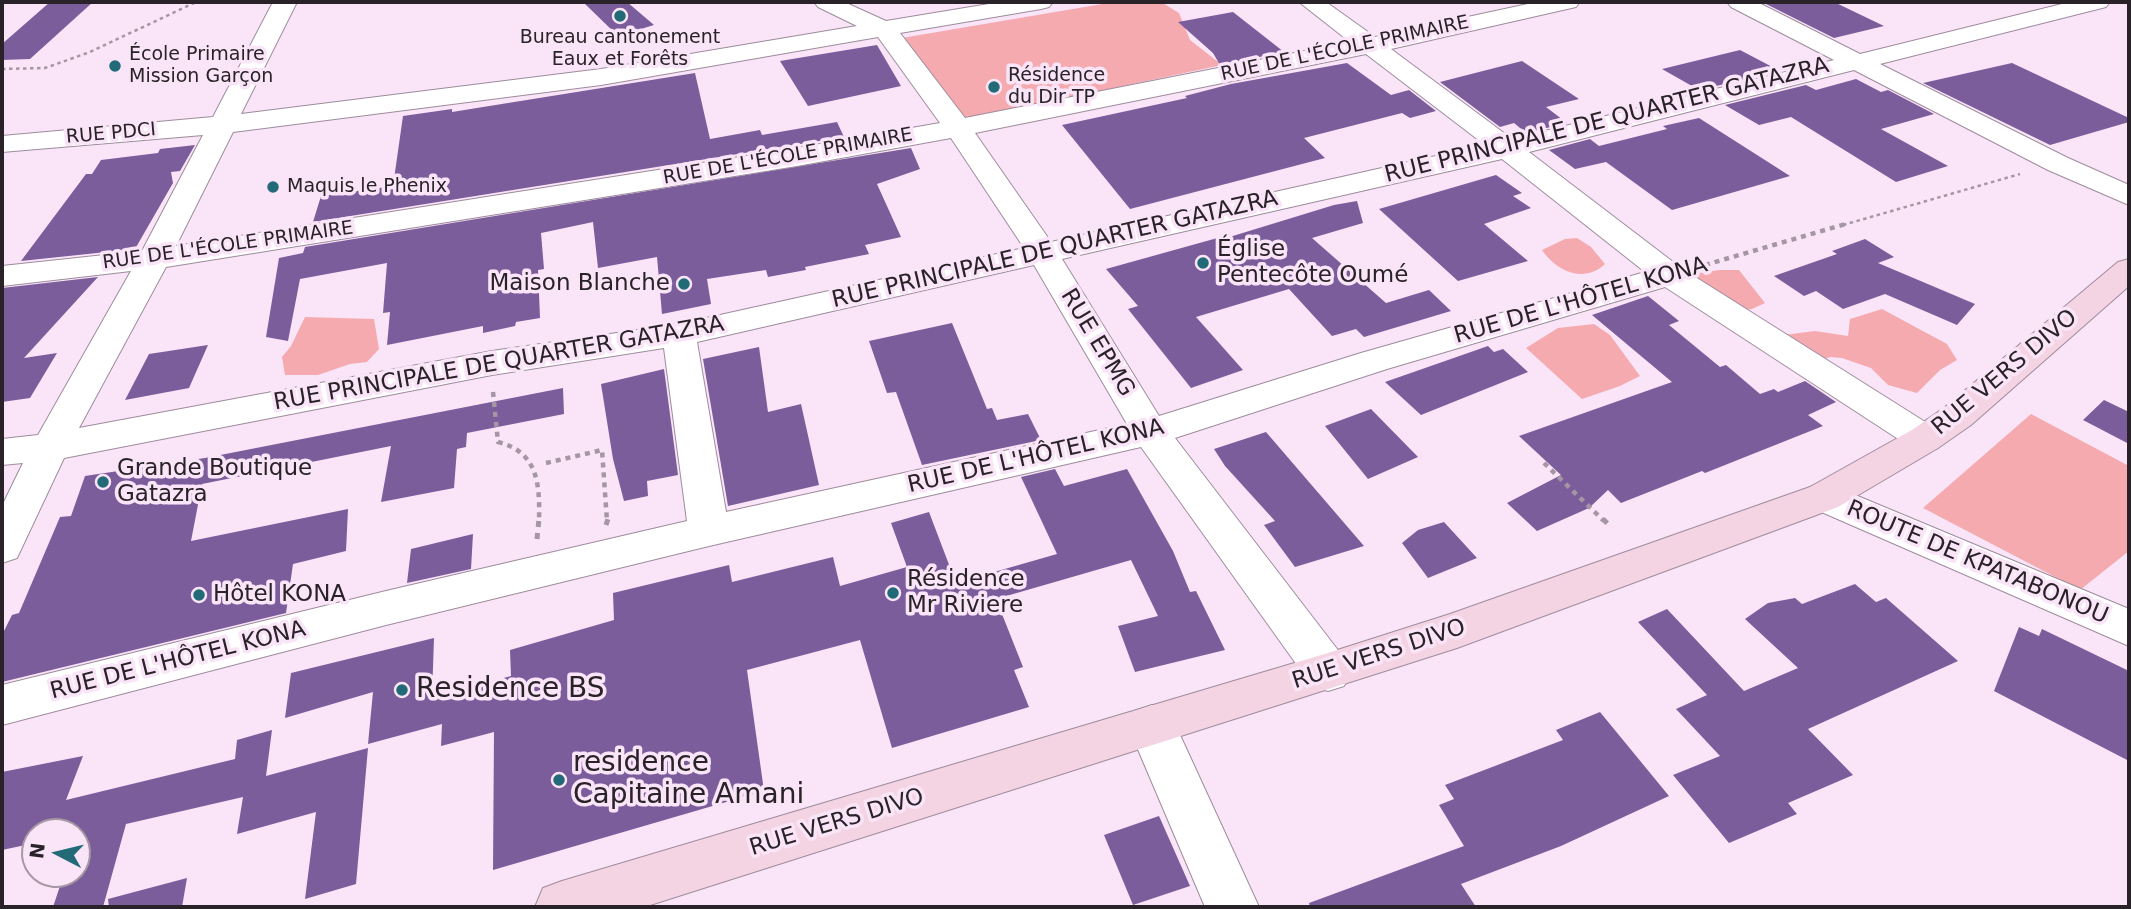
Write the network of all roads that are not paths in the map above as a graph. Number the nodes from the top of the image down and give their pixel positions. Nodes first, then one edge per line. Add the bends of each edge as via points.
1 (285, 2) edge
2 (826, 2) edge
3 (1041, 2) edge
4 (1311, 2) edge
5 (1568, 2) edge
6 (1739, 2) edge
7 (2098, 2) edge
8 (885, 30) junction
9 (1370, 46) junction
10 (1856, 60) junction
11 (220, 125) junction
12 (958, 128) junction
13 (2, 144) edge
14 (1507, 149) junction
15 (2129, 196) edge
16 (1043, 253) junction
17 (154, 259) junction
18 (2129, 268) edge
19 (1669, 275) junction
20 (2, 276) edge
21 (679, 335) junction
22 (1150, 432) junction
23 (1925, 439) junction
24 (50, 447) junction
25 (2, 452) edge
26 (1824, 497) junction
27 (709, 531) junction
28 (2, 547) edge
29 (2129, 628) edge
30 (1328, 672) junction
31 (2, 705) edge
32 (1153, 726) junction
33 (562, 907) edge
34 (1232, 907) edge

1 - 11 street
2 - 8 street, RUE EPMG
3 - 8 street, RUE PDCI
4 - 9 street
5 - 9 street, RUE DE L'ÉCOLE PRIMAIRE
6 - 10 street
7 - 10 street, RUE PRINCIPALE DE QUARTER GATAZRA
8 - 11 street, RUE PDCI via 601,77
8 - 12 street, RUE EPMG
9 - 12 street, RUE DE L'ÉCOLE PRIMAIRE
9 - 14 street
10 - 14 street, RUE PRINCIPALE DE QUARTER GATAZRA
10 - 15 street
11 - 13 street, RUE PDCI
11 - 17 street
12 - 16 street, RUE EPMG
12 - 17 street, RUE DE L'ÉCOLE PRIMAIRE
14 - 16 street, RUE PRINCIPALE DE QUARTER GATAZRA
14 - 19 street
16 - 21 street, RUE PRINCIPALE DE QUARTER GATAZRA
16 - 22 street, RUE EPMG
17 - 20 street, RUE DE L'ÉCOLE PRIMAIRE
17 - 24 street
18 - 23 main road, RUE VERS DIVO via 1958,416
19 - 22 street, RUE DE L'HÔTEL KONA
19 - 23 street
21 - 24 street, RUE PRINCIPALE DE QUARTER GATAZRA via 492,363
21 - 27 street
22 - 27 street, RUE DE L'HÔTEL KONA
22 - 30 street, RUE EPMG
23 - 26 main road, RUE VERS DIVO
24 - 25 street, RUE PRINCIPALE DE QUARTER GATAZRA
24 - 28 street
26 - 29 street, ROUTE DE KPATABONOU
26 - 30 main road, RUE VERS DIVO
27 - 31 street, RUE DE L'HÔTEL KONA
30 - 32 main road, RUE VERS DIVO
32 - 33 main road, RUE VERS DIVO
32 - 34 street

